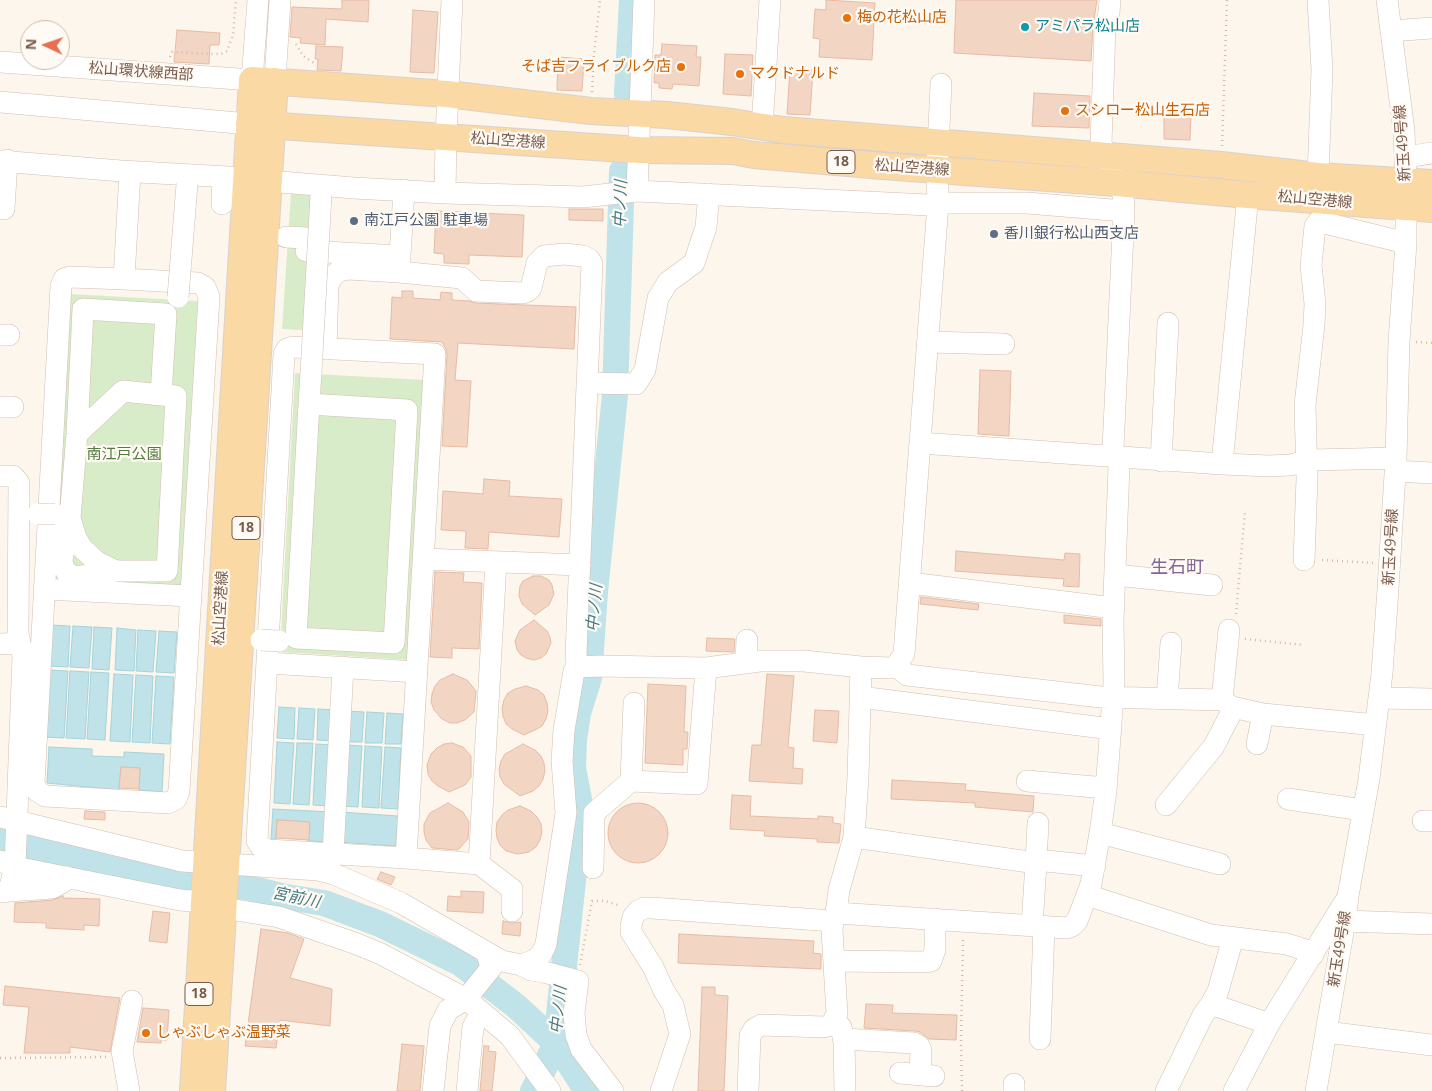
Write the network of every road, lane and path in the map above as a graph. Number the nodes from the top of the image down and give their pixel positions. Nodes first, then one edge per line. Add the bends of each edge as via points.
1 (236, 0) edge
2 (258, 0) edge
3 (280, 0) edge
4 (452, 0) edge
5 (600, 0) edge
6 (644, 0) edge
7 (770, 0) edge
8 (1110, 0) edge
9 (1227, 0) edge
10 (1318, 0) edge
11 (1387, 0) edge
12 (1432, 28) edge
13 (1391, 31) junction
14 (295, 42) dead end
15 (169, 58) dead end
16 (0, 62) edge
17 (316, 64) dead end
18 (263, 81) junction
19 (941, 84) dead end
20 (448, 94) junction
21 (0, 102) edge
22 (591, 111) junction
23 (640, 114) junction
24 (260, 125) junction
25 (762, 128) junction
26 (446, 137) junction
27 (938, 144) junction
28 (639, 150) junction
29 (1432, 153) edge
30 (1106, 157) junction
31 (1406, 157) junction
32 (4, 161) edge
33 (1221, 165) junction
34 (937, 170) junction
35 (130, 172) junction
36 (1318, 176) junction
37 (246, 178) junction
38 (179, 179) junction
39 (1117, 182) junction
40 (1432, 183) edge
41 (321, 190) junction
42 (404, 190) junction
43 (626, 192) junction
44 (445, 193) junction
45 (709, 194) junction
46 (1248, 195) junction
47 (1406, 195) junction
48 (222, 204) dead end
49 (938, 204) junction
50 (4, 209) dead end
51 (1432, 209) edge
52 (1124, 211) junction
53 (1329, 213) junction
54 (307, 241) junction
55 (1406, 243) junction
56 (399, 264) junction
57 (124, 279) junction
58 (172, 306) junction
59 (1168, 323) dead end
60 (929, 342) junction
61 (1004, 344) dead end
62 (326, 348) junction
63 (606, 383) junction
64 (97, 390) junction
65 (162, 395) junction
66 (309, 404) junction
67 (77, 434) junction
68 (920, 443) junction
69 (1116, 458) junction
70 (1161, 460) junction
71 (1306, 461) junction
72 (1222, 464) junction
73 (1396, 465) junction
74 (1432, 473) edge
75 (19, 481) edge
76 (1245, 511) dead end
77 (424, 559) junction
78 (1304, 560) joint
79 (496, 562) junction
80 (1390, 563) junction
81 (580, 565) junction
82 (1116, 575) junction
83 (910, 583) junction
84 (1212, 586) dead end
85 (44, 589) junction
86 (191, 596) junction
87 (1114, 608) junction
88 (1229, 634) junction
89 (1172, 643) dead end
90 (10, 644) edge
91 (1304, 645) dead end
92 (584, 663) junction
93 (861, 666) junction
94 (896, 666) junction
95 (343, 667) junction
96 (253, 670) junction
97 (418, 672) junction
98 (705, 674) junction
99 (860, 697) junction
100 (1113, 698) junction
101 (1380, 698) junction
102 (1167, 699) junction
103 (1432, 699) edge
104 (634, 703) dead end
105 (1227, 704) junction
106 (1263, 714) junction
107 (1376, 726) junction
108 (1111, 729) junction
109 (1257, 744) dead end
110 (1027, 781) dead end
111 (631, 782) junction
112 (1106, 788) junction
113 (176, 799) junction
114 (1288, 799) dead end
115 (220, 804) junction
116 (1166, 805) dead end
117 (259, 808) junction
118 (1363, 810) junction
119 (1038, 823) dead end
120 (12, 824) edge
121 (1100, 832) junction
122 (854, 837) junction
123 (333, 854) junction
124 (406, 858) junction
125 (1036, 861) junction
126 (10, 863) edge
127 (479, 864) junction
128 (1220, 864) dead end
129 (1095, 866) junction
130 (216, 868) junction
131 (593, 868) dead end
132 (67, 877) junction
133 (4, 891) edge
134 (1087, 895) junction
135 (1348, 896) junction
136 (214, 903) junction
137 (512, 911) dead end
138 (638, 911) junction
139 (834, 917) junction
140 (935, 919) junction
141 (964, 921) junction
142 (1345, 921) junction
143 (1432, 924) edge
144 (1038, 926) junction
145 (1233, 938) junction
146 (1313, 955) junction
147 (489, 961) junction
148 (835, 961) junction
149 (521, 965) junction
150 (562, 977) junction
151 (132, 1001) dead end
152 (1211, 1004) junction
153 (473, 1006) junction
154 (1269, 1024) junction
155 (839, 1030) junction
156 (1326, 1032) junction
157 (1040, 1039) dead end
158 (1432, 1045) edge
159 (123, 1057) junction
160 (0, 1058) edge
161 (918, 1075) dead end
162 (545, 1084) edge
163 (129, 1091) edge
164 (192, 1091) edge
165 (212, 1091) edge
166 (434, 1091) edge
167 (467, 1091) edge
168 (613, 1091) edge
169 (661, 1091) edge
170 (748, 1091) edge
171 (845, 1091) edge
172 (962, 1091) edge
173 (1166, 1091) edge
174 (1234, 1091) edge
175 (1316, 1091) edge

1 - 15 path via 233,35 227,51 222,54 172,52
2 - 18 street
3 - 18 street
4 - 20 street
5 - 22 path
6 - 23 street
7 - 25 street
8 - 30 street via 1105,28 1101,144
9 - 33 path
10 - 36 street via 1322,70
11 - 13 street, 新玉49号線
12 - 13 street
13 - 31 street, 新玉49号線
14 - 17 path via 303,56
16 - 18 street, 松山環状線西部
18 - 20 main road, 松山空港線 / 18
18 - 24 main road, 松山空港線 / 18
19 - 27 street
20 - 22 main road, 松山空港線 / 18
20 - 26 street
21 - 24 street
22 - 23 main road, 松山空港線 / 18
23 - 25 main road, 松山空港線 / 18 via 732,122
23 - 28 street
24 - 26 main road, 松山空港線 / 18
24 - 37 main road, 松山空港線 / 18
25 - 27 main road, 松山空港線 / 18
26 - 28 main road, 松山空港線 / 18
26 - 44 street
27 - 30 main road, 松山空港線 / 18
27 - 34 street
28 - 34 main road, 松山空港線 / 18 via 733,151
28 - 43 street
29 - 31 street
30 - 33 main road, 松山空港線 / 18
30 - 39 street
31 - 47 street, 新玉49号線
32 - 35 street
32 - 50 street
33 - 36 main road, 松山空港線 / 18
34 - 39 main road, 松山空港線 / 18
34 - 49 street
35 - 38 street
35 - 57 street
36 - 47 main road, 松山空港線 / 18
37 - 38 street
37 - 41 street
37 - 48 street
37 - 96 main road, 松山空港線 / 18
37 - 115 main road, 松山空港線 / 18
38 - 58 street, bridge via 188,230
39 - 46 main road, 松山空港線 / 18
39 - 52 street via 1123,194
40 - 47 main road, 松山空港線 / 18
41 - 42 street
41 - 54 street, bridge
42 - 44 street
42 - 56 street
43 - 44 street via 583,197
43 - 45 street
45 - 49 street
45 - 63 street via 706,227 694,263 668,282 658,298 645,370 636,384
46 - 53 main road, 松山空港線 / 18
46 - 72 street
47 - 51 main road, 松山空港線 / 18
47 - 53 main road, 松山空港線 / 18
47 - 55 street, 新玉49号線
49 - 52 street via 1027,203
49 - 60 street
52 - 69 street via 1113,449
53 - 55 street
53 - 71 street via 1315,226 1311,265 1315,304 1305,406
54 - 56 street
54 - 66 street, bridge
55 - 73 street, 新玉49号線 via 1399,341
56 - 62 street via 348,269 332,276 328,285
56 - 63 street via 462,278 476,291 522,292 530,290 536,265 542,257 548,254 585,256 593,268
57 - 85 street via 70,277 61,285
57 - 86 street via 198,283 208,293
58 - 64 street via 83,310
58 - 65 street
59 - 70 street
60 - 61 street
60 - 68 street
62 - 77 street via 435,354
62 - 96 street via 292,347 284,354
63 - 81 street
64 - 65 street
64 - 67 street
64 - 67 street
65 - 67 street via 176,396 167,570 116,571 76,577 65,571 59,515
66 - 66 street via 279,640 394,644 407,410
68 - 69 street
68 - 83 street
69 - 70 street
69 - 82 street via 1119,467
70 - 72 street
71 - 72 street via 1269,466
71 - 73 street
71 - 78 street
73 - 74 street
73 - 80 street, 新玉49号線
75 - 90 street via 18,633
76 - 88 path via 1235,628
77 - 79 street
77 - 97 street
78 - 80 path
79 - 81 street
79 - 127 street
80 - 101 street, 新玉49号線
81 - 92 street
82 - 84 street
82 - 87 street
83 - 87 street
83 - 94 street via 904,654
85 - 86 street
85 - 113 street via 36,790 43,795 54,796 166,803
86 - 113 street via 180,791
87 - 100 street
88 - 91 path
88 - 105 street
89 - 102 street
90 - 120 street via 23,656
92 - 98 street
92 - 149 street via 574,671 564,730 562,761 566,813 547,939 539,956
93 - 94 street
93 - 98 street via 747,652
93 - 99 street
94 - 100 street via 908,675
95 - 96 street
95 - 97 street
95 - 123 street
96 - 115 main road, 松山空港線 / 18
96 - 117 street
97 - 124 street
98 - 111 street via 697,784
99 - 108 street
99 - 122 street
100 - 102 street
100 - 108 street
101 - 103 street
101 - 107 street, 新玉49号線
102 - 105 street
104 - 111 street
105 - 106 street
105 - 116 street via 1229,717 1214,746
106 - 107 street
106 - 109 street
107 - 118 street, 新玉49号線
108 - 112 street
110 - 112 street
111 - 131 street via 594,813
112 - 121 street
113 - 115 street
114 - 118 street
115 - 117 street
115 - 130 main road, 松山空港線 / 18
117 - 123 street via 257,841 263,848
118 - 135 street, 新玉49号線
119 - 125 street
120 - 126 street
120 - 130 street
121 - 128 street
121 - 129 street
122 - 125 street
122 - 139 street
123 - 124 street
124 - 127 street
125 - 129 street
125 - 144 street
126 - 132 street
126 - 133 street
127 - 137 street via 512,890
129 - 134 street
130 - 136 main road, 松山空港線 / 18
130 - 147 street via 318,870 334,874 457,934
132 - 133 street via 52,888
132 - 136 street via 180,900
134 - 144 street via 1072,926
134 - 145 street via 1211,935
135 - 142 street, 新玉49号線
135 - 146 street
136 - 153 street via 280,917 349,941 380,954
136 - 164 main road, 松山空港線 / 18
136 - 165 main road, 松山空港線 / 18
138 - 139 street via 652,908
138 - 150 path via 605,901 592,901 583,947
138 - 169 street via 633,918 632,932 673,1005 680,1034
139 - 140 street
139 - 148 street
140 - 141 street
140 - 148 street via 935,950 931,961
141 - 144 street
141 - 172 path
142 - 143 street
142 - 156 street, 新玉49号線
144 - 157 street
145 - 146 street via 1287,944
145 - 152 street via 1218,991
146 - 154 street
147 - 149 street
147 - 153 street
148 - 155 street
149 - 150 street
150 - 168 street via 581,1048
151 - 159 street
152 - 154 street
152 - 173 street
153 - 162 street via 510,1036
153 - 166 street via 448,1010 440,1026
153 - 167 street
154 - 174 street
155 - 161 street via 914,1043 921,1050
155 - 170 street via 831,1025 761,1025 754,1029 750,1036
155 - 171 street
156 - 158 street
156 - 175 street, 新玉49号線
159 - 160 path
159 - 163 street

